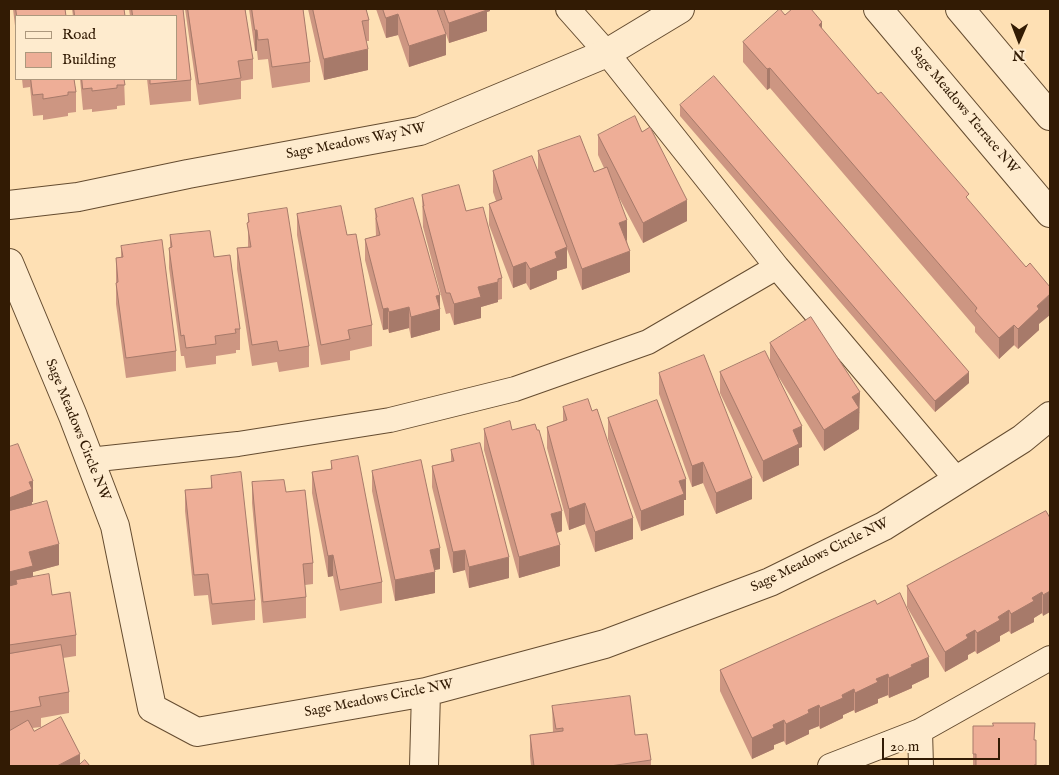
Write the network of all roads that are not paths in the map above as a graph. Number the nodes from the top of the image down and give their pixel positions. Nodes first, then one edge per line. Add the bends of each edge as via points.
1 (568, 9) edge
2 (680, 9) edge
3 (878, 9) edge
4 (960, 9) edge
5 (607, 53) junction
6 (1050, 116) edge
7 (9, 205) edge
8 (1050, 214) edge
9 (9, 263) edge
10 (777, 267) junction
11 (1050, 416) edge
12 (89, 460) junction
13 (957, 480) junction
14 (1050, 658) edge
15 (426, 692) junction
16 (920, 731) junction
17 (424, 766) edge
18 (830, 766) edge
19 (921, 766) edge

1 - 5 lane
2 - 5 street, Sage Meadows Way NW
3 - 8 street, Sage Meadows Terrace NW
4 - 6 street
5 - 7 street, Sage Meadows Way NW via 420,131 78,197
5 - 10 lane
9 - 12 street, Sage Meadows Circle NW
10 - 12 lane via 648,342 516,389 390,420 238,444
10 - 13 lane
11 - 13 street, Sage Meadows Circle NW via 1022,439
12 - 15 street, Sage Meadows Circle NW via 115,526 152,708 196,732
13 - 15 street, Sage Meadows Circle NW via 884,526 770,582 605,644
14 - 16 lane
15 - 17 street
16 - 18 lane
16 - 19 lane

